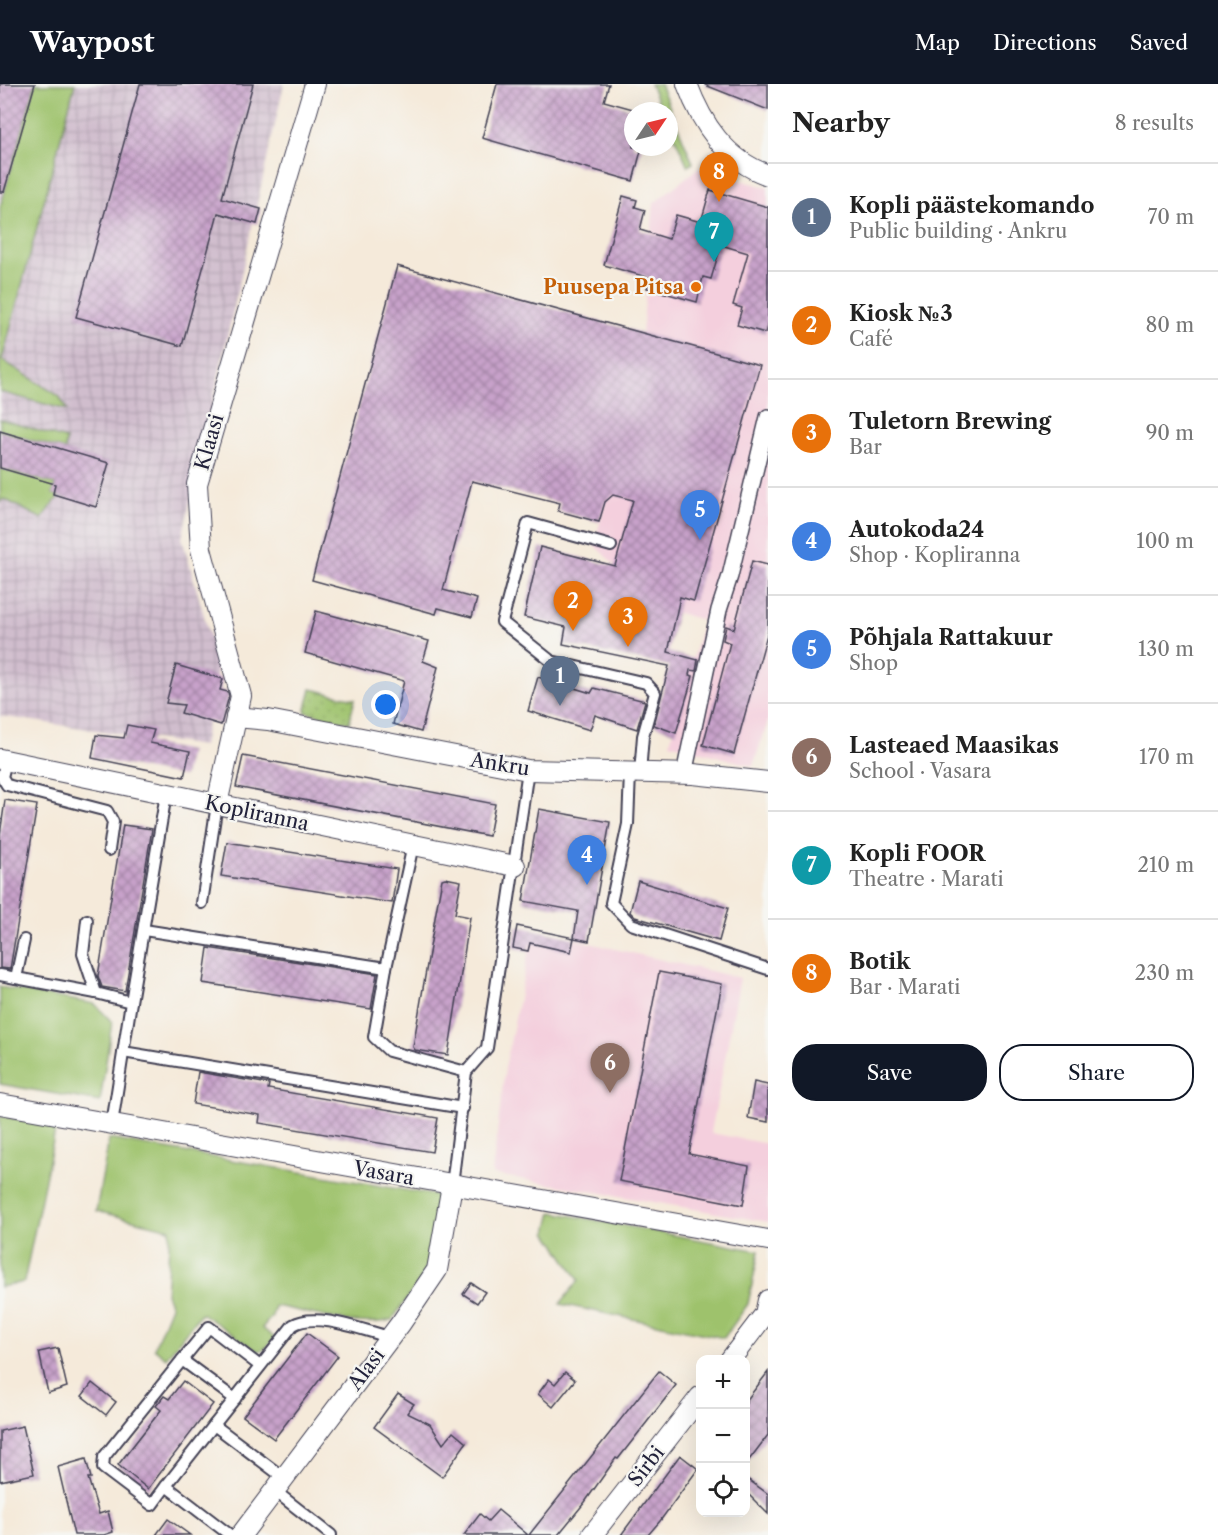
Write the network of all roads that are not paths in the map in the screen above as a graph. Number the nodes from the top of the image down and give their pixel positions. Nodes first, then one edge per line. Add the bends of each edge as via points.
1 (315, 84) edge
2 (687, 84) edge
3 (768, 175) edge
4 (768, 417) edge
5 (610, 546) dead end
6 (236, 717) junction
7 (3, 760) edge
8 (528, 771) junction
9 (635, 773) junction
10 (684, 774) junction
11 (768, 782) edge
12 (166, 794) junction
13 (217, 804) junction
14 (413, 845) junction
15 (109, 850) dead end
16 (515, 866) junction
17 (202, 903) dead end
18 (87, 920) dead end
19 (144, 930) junction
20 (24, 940) dead end
21 (386, 968) junction
22 (768, 969) edge
23 (0, 975) edge
24 (16, 978) junction
25 (96, 993) junction
26 (130, 1002) junction
27 (123, 1052) junction
28 (466, 1072) junction
29 (0, 1104) edge
30 (463, 1108) junction
31 (112, 1124) junction
32 (452, 1185) junction
33 (768, 1240) edge
34 (767, 1309) edge
35 (390, 1337) junction
36 (733, 1355) edge
37 (183, 1360) junction
38 (260, 1366) junction
39 (235, 1399) junction
40 (696, 1402) edge
41 (214, 1425) junction
42 (280, 1484) junction
43 (166, 1486) junction
44 (230, 1535) edge
45 (241, 1535) edge
46 (331, 1535) edge
47 (592, 1535) edge

1 - 6 street, Klaasi via 197,484 201,549 242,696
2 - 3 street via 699,114 725,150
4 - 10 street via 719,610
5 - 9 lane via 528,524 502,622 551,661 646,683 655,693
6 - 8 street, Ankru
6 - 13 street, Klaasi
7 - 12 street, Kopliranna
7 - 15 lane via 2,777 7,785 107,811 113,822
8 - 9 street, Ankru
8 - 16 lane
9 - 10 street, Ankru
9 - 22 lane via 611,903 631,924
10 - 11 street, Ankru
12 - 13 street, Kopliranna
12 - 19 lane
13 - 14 street, Kopliranna
13 - 17 lane
14 - 16 street, Kopliranna
14 - 21 lane
16 - 28 lane via 487,1048
18 - 25 lane via 83,954
19 - 21 lane
19 - 26 lane
20 - 24 lane
21 - 28 lane via 374,1037 389,1051
23 - 24 lane
24 - 25 lane
25 - 26 lane
26 - 27 lane
27 - 30 lane
27 - 31 lane
28 - 30 lane
29 - 31 street, Vasara
30 - 32 lane
31 - 32 street, Vasara
32 - 33 street, Vasara
32 - 35 street, Alasi via 437,1270
34 - 36 street
35 - 38 lane via 303,1319
35 - 42 street, Alasi
37 - 38 lane via 209,1327
37 - 39 lane
37 - 43 lane via 104,1457 103,1468 152,1505
38 - 39 lane
39 - 41 lane
40 - 47 street, Sirbi
41 - 42 lane
41 - 43 lane
42 - 45 street, Alasi
42 - 46 lane
43 - 44 lane

